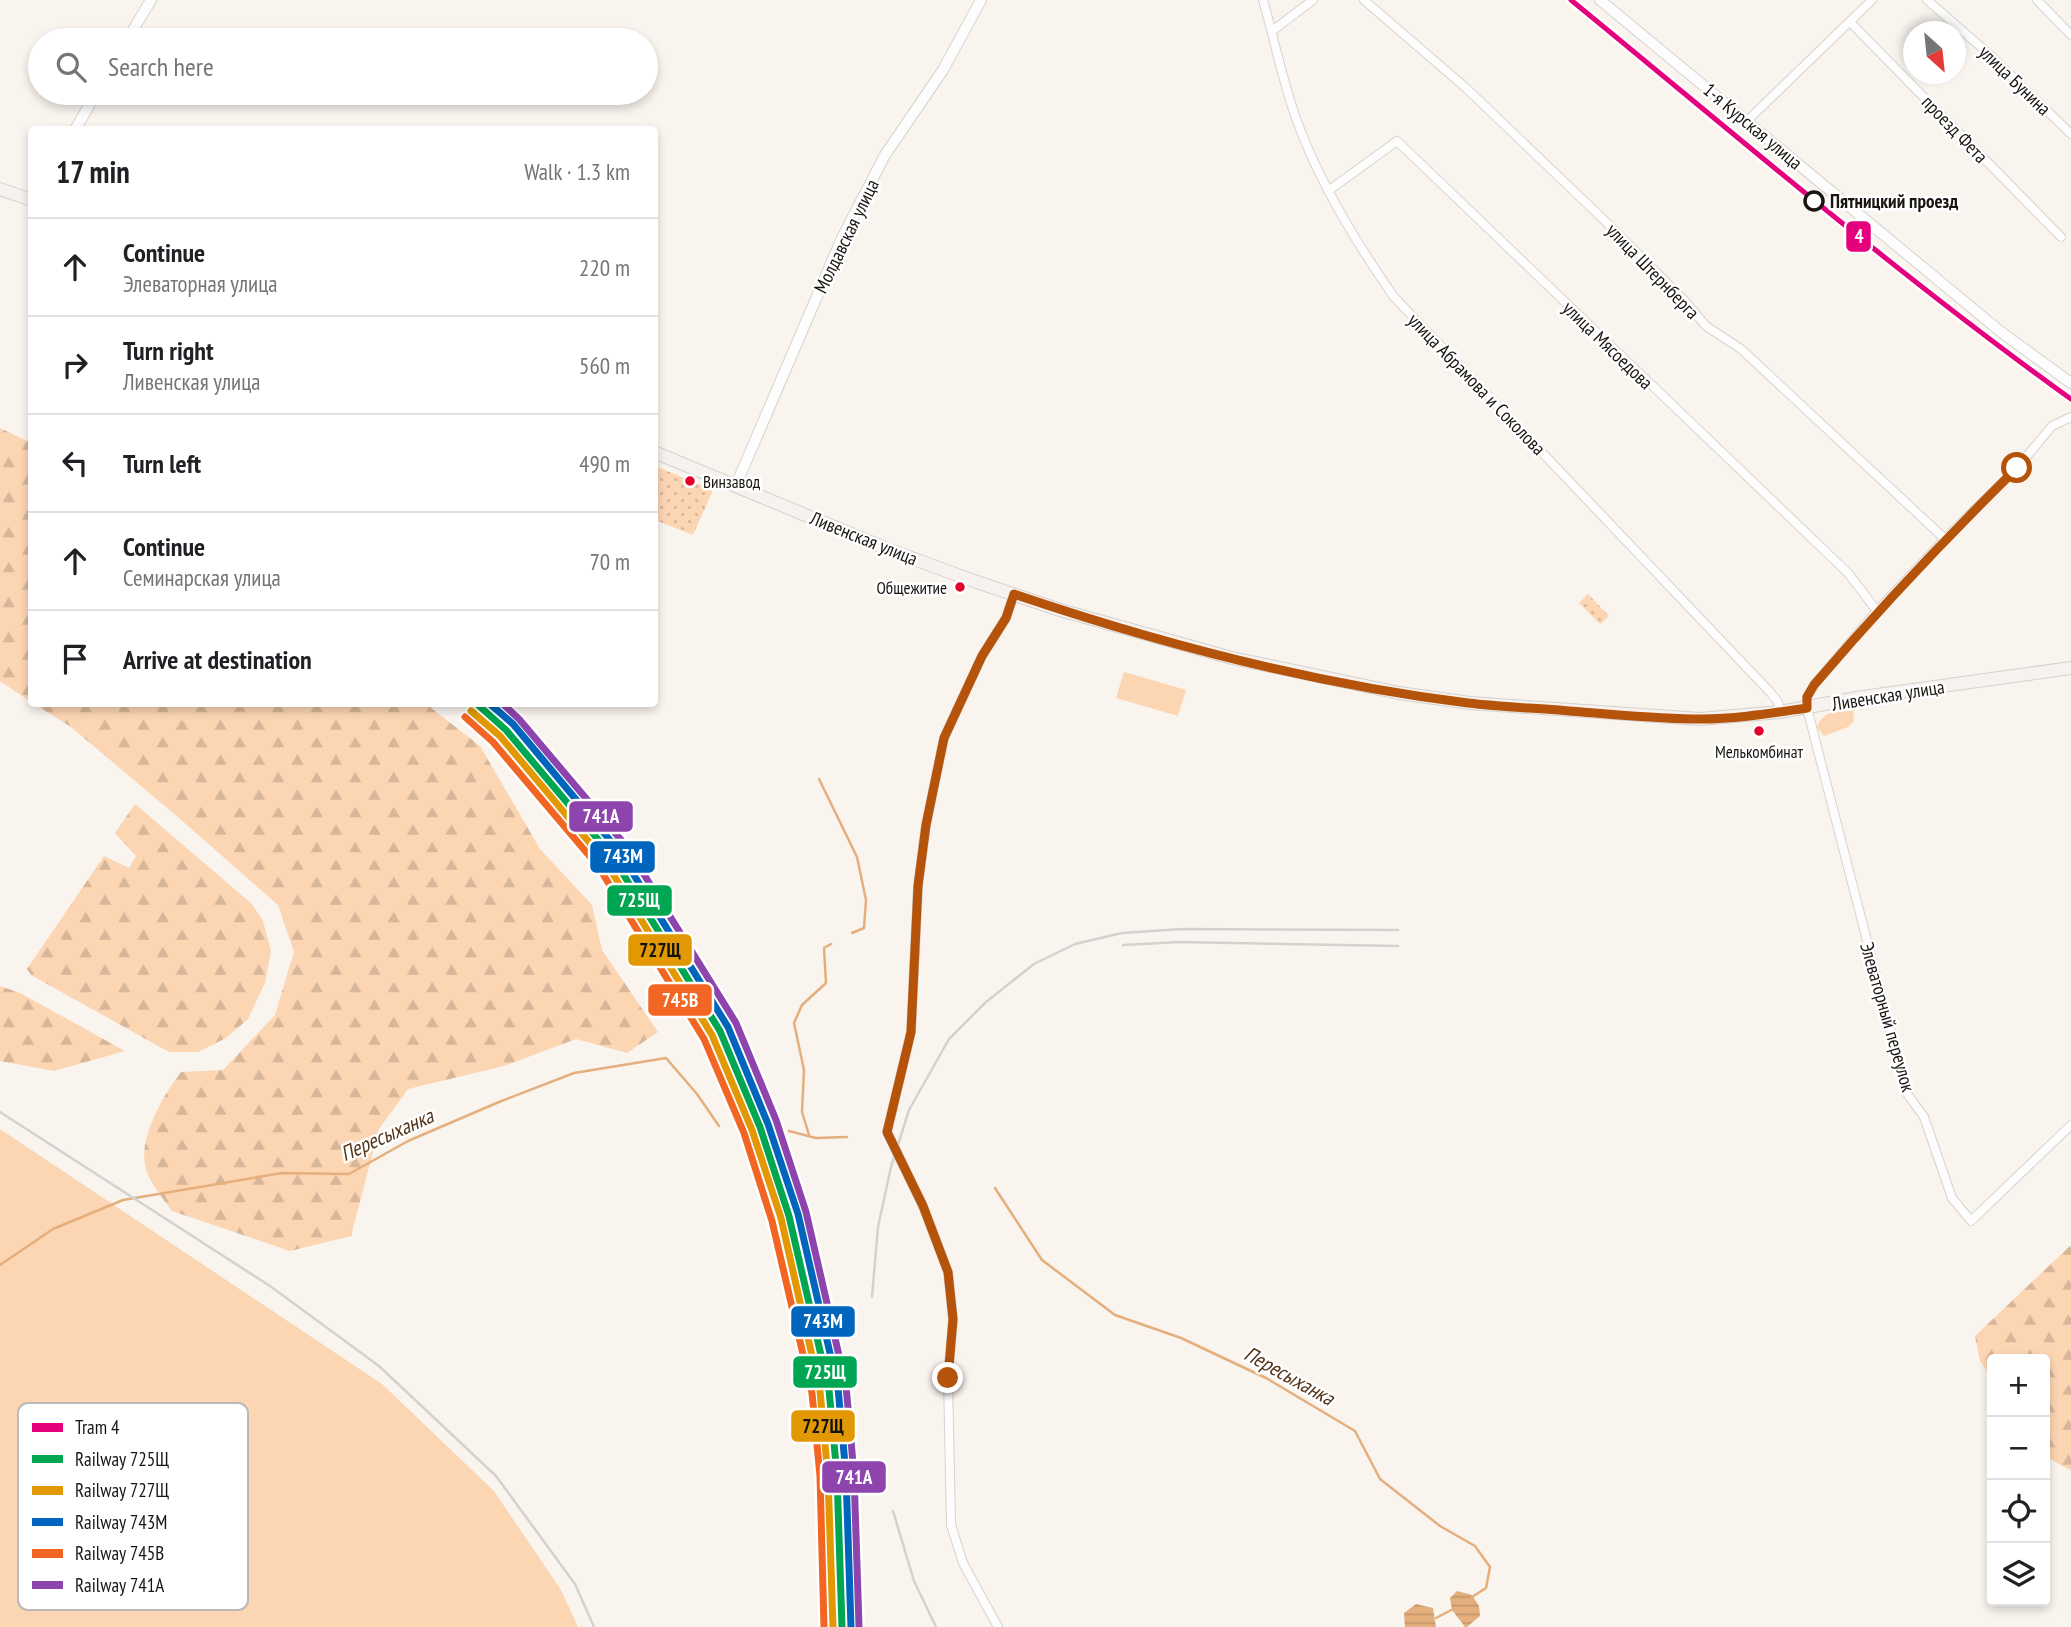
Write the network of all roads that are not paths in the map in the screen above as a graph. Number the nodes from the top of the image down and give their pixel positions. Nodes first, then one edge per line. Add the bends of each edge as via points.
1 (151, 0) edge
2 (981, 0) edge
3 (1262, 0) edge
4 (1313, 0) edge
5 (1364, 0) edge
6 (1600, 0) edge
7 (1872, 0) edge
8 (1927, 0) edge
9 (2037, 0) edge
10 (1850, 22) junction
11 (134, 28) edge
12 (1272, 31) junction
13 (2071, 35) edge
14 (89, 105) edge
15 (1747, 121) junction
16 (77, 126) edge
17 (2071, 134) edge
18 (0, 189) edge
19 (1328, 191) junction
20 (28, 199) edge
21 (2061, 237) dead end
22 (2071, 383) edge
23 (2071, 417) edge
24 (658, 454) edge
25 (736, 485) junction
26 (1945, 539) junction
27 (1014, 594) junction
28 (1877, 611) junction
29 (2071, 668) edge
30 (1807, 708) junction
31 (1780, 712) junction
32 (2071, 1125) edge
33 (998, 1627) edge

1 - 11 street
2 - 25 street, Молдавская улица via 943,71 885,155 842,238
3 - 12 street, улица Абрамова и Соколова
4 - 12 street
5 - 26 street, улица Штернберга via 1466,88 1706,326 1741,349
6 - 15 street, 1-я Курская улица
7 - 10 street
8 - 17 street, улица Бунина
9 - 13 street
10 - 15 street
10 - 21 street, проезд Фета
12 - 19 street, улица Абрамова и Соколова via 1299,128
14 - 16 street
15 - 22 street, 1-я Курская улица via 2001,332
18 - 20 main road
19 - 28 street, улица Мясоедова via 1397,141 1848,573
19 - 31 street, улица Абрамова и Соколова via 1394,297 1770,692
23 - 26 street via 2052,426
24 - 25 main road, Ливенская улица
25 - 27 main road, Ливенская улица via 887,549
26 - 28 street
27 - 31 main road, Ливенская улица via 1232,658 1399,693 1471,704 1689,718
27 - 33 street via 944,738 918,886 911,1032 887,1132 948,1272 953,1319 948,1378 951,1525 962,1563
28 - 30 street via 1814,685
29 - 30 main road, Ливенская улица
30 - 31 main road, Ливенская улица
30 - 32 street, Элеваторный переулок via 1906,1092 1924,1116 1952,1198 1971,1221

